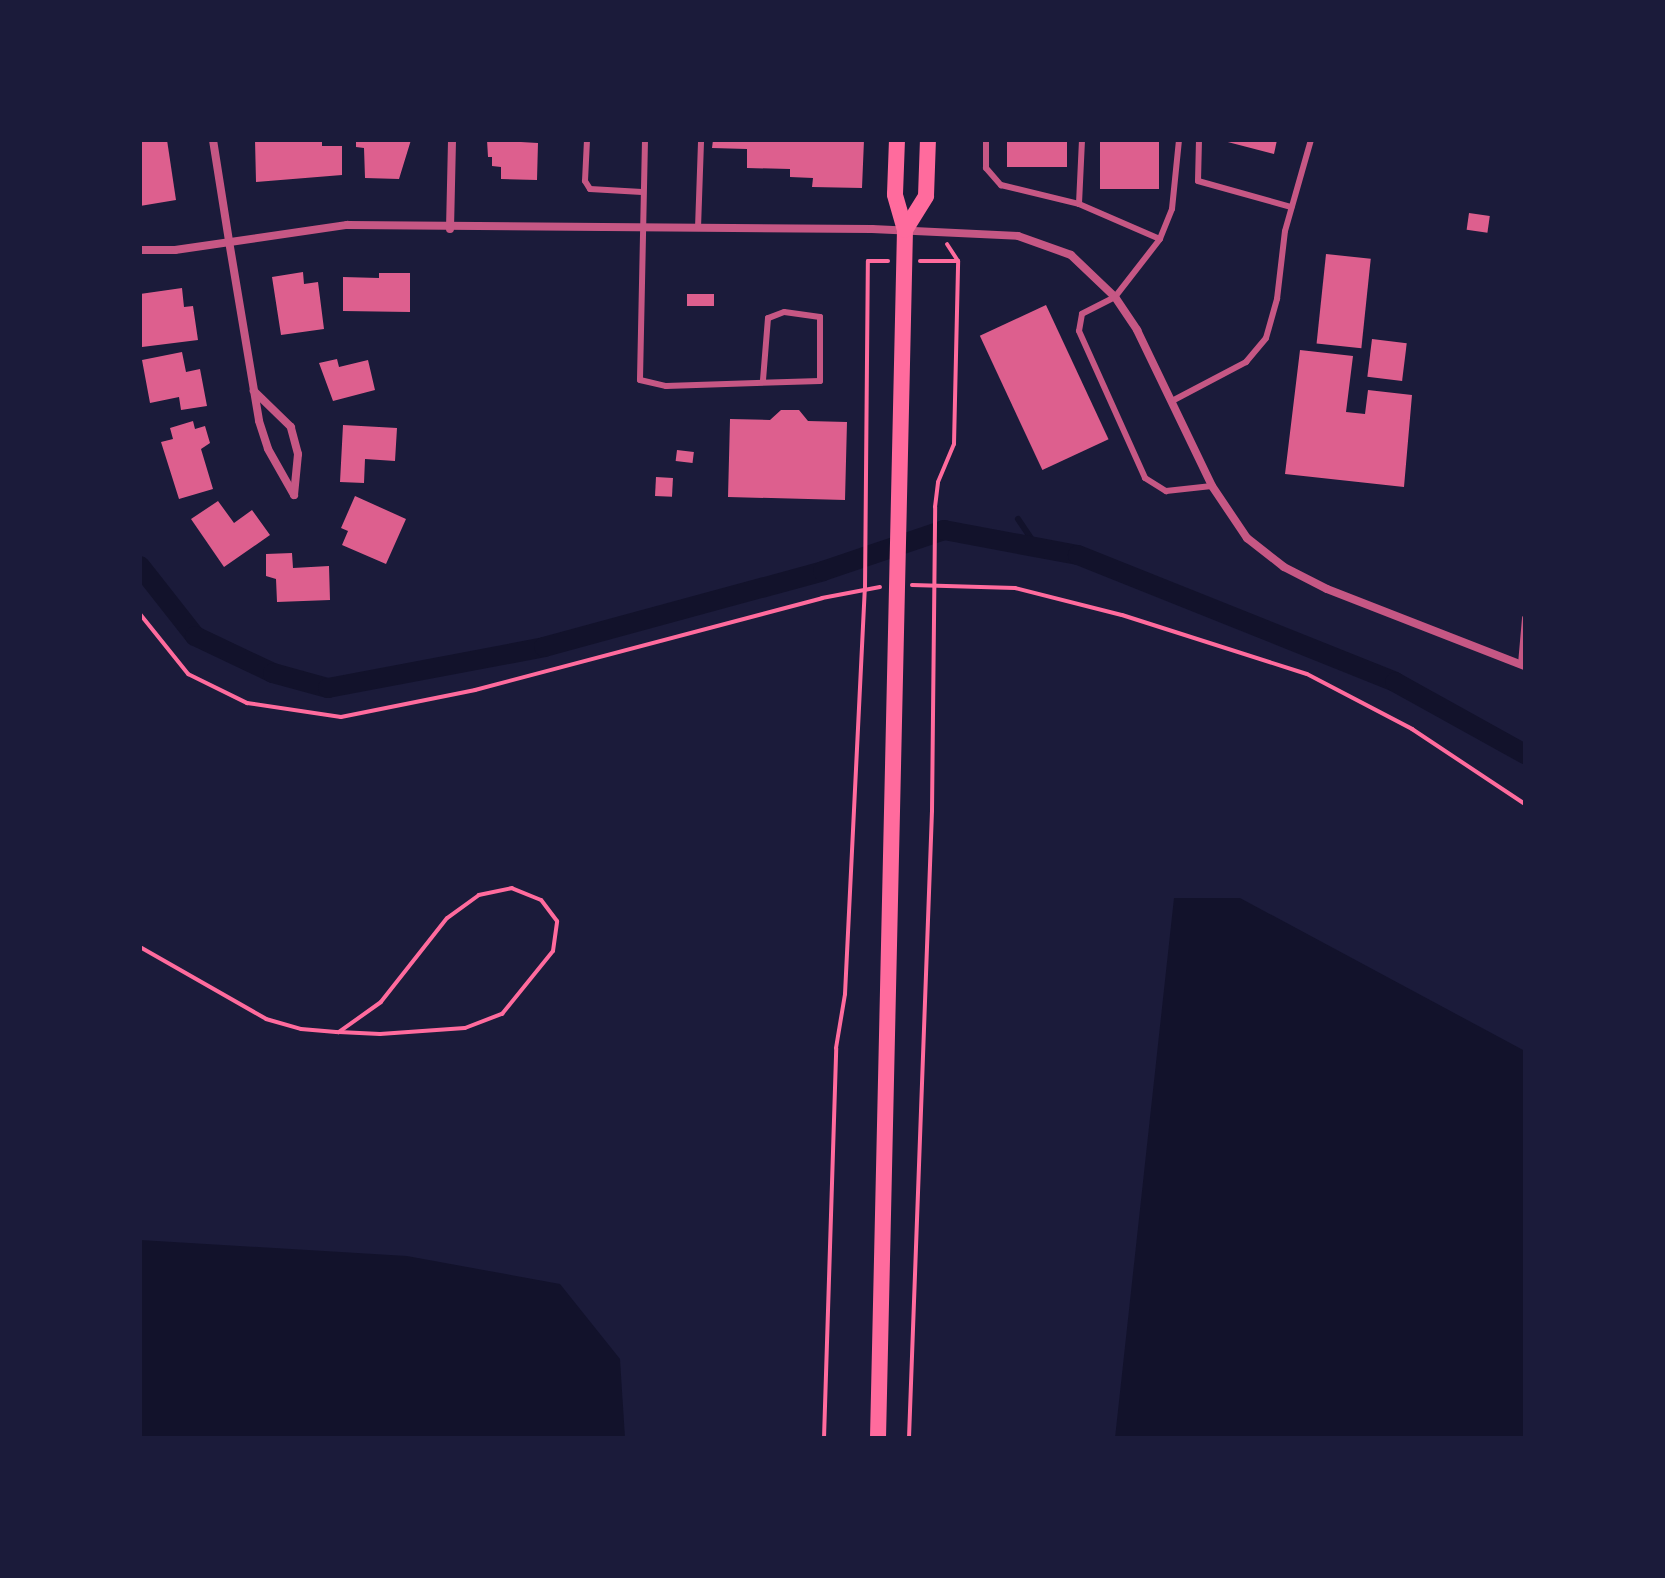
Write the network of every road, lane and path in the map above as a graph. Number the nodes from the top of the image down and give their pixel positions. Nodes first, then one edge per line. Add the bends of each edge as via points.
1 (213, 140) edge
2 (452, 140) edge
3 (587, 140) edge
4 (645, 140) edge
5 (701, 140) edge
6 (897, 140) edge
7 (928, 140) edge
8 (986, 140) edge
9 (1082, 140) edge
10 (1179, 140) edge
11 (1199, 140) edge
12 (1311, 140) edge
13 (642, 192) junction
14 (1079, 204) junction
15 (1291, 207) junction
16 (450, 229) junction
17 (640, 229) junction
18 (698, 229) junction
19 (905, 230) junction
20 (946, 232) junction
21 (1160, 239) junction
22 (229, 241) junction
23 (140, 250) edge
24 (905, 261) junction
25 (958, 261) junction
26 (1115, 297) junction
27 (763, 380) junction
28 (254, 391) junction
29 (1172, 401) junction
30 (1212, 486) junction
31 (900, 584) junction
32 (934, 587) junction
33 (865, 589) junction
34 (140, 614) edge
35 (1525, 618) edge
36 (1523, 665) edge
37 (1525, 804) edge
38 (140, 947) edge
39 (339, 1032) junction
40 (824, 1438) edge
41 (878, 1438) edge
42 (909, 1438) edge

1 - 22 street
2 - 16 street
3 - 13 lane via 585,181 590,189
4 - 13 lane
5 - 18 lane
6 - 19 main road via 895,194
7 - 19 main road via 926,196
8 - 14 lane via 986,168 1001,185
9 - 14 lane
10 - 21 lane via 1172,209
11 - 15 lane via 1198,181
12 - 15 lane
13 - 17 lane
14 - 21 lane
15 - 29 lane via 1266,338 1246,362
16 - 17 street
16 - 22 street via 347,225
17 - 18 street
17 - 27 lane via 640,380 666,386
18 - 19 street
19 - 20 street
19 - 24 main road
20 - 25 path via 947,246
20 - 26 street via 1018,236 1047,245 1088,267
21 - 26 lane
22 - 23 street
22 - 28 street
24 - 25 path
24 - 31 main road
24 - 33 path via 868,261
25 - 32 path via 954,444 938,482
26 - 29 street
26 - 30 lane via 1082,314 1079,331 1145,478 1166,491
27 - 27 lane via 820,381 820,317 784,312 768,318
28 - 28 street via 268,449 294,495 298,454 291,427
29 - 30 street
30 - 36 street via 1237,527 1284,567
31 - 32 path
31 - 41 main road
32 - 37 path via 1015,588 1122,615 1307,674 1412,729
32 - 42 path via 932,811
33 - 34 path via 475,690 341,717 247,703 188,674
33 - 40 path via 845,994 836,1048
35 - 36 lane
38 - 39 path via 266,1019
39 - 39 path via 465,1028 502,1014 553,951 557,921 541,900 512,888 479,895 447,918 381,1002

